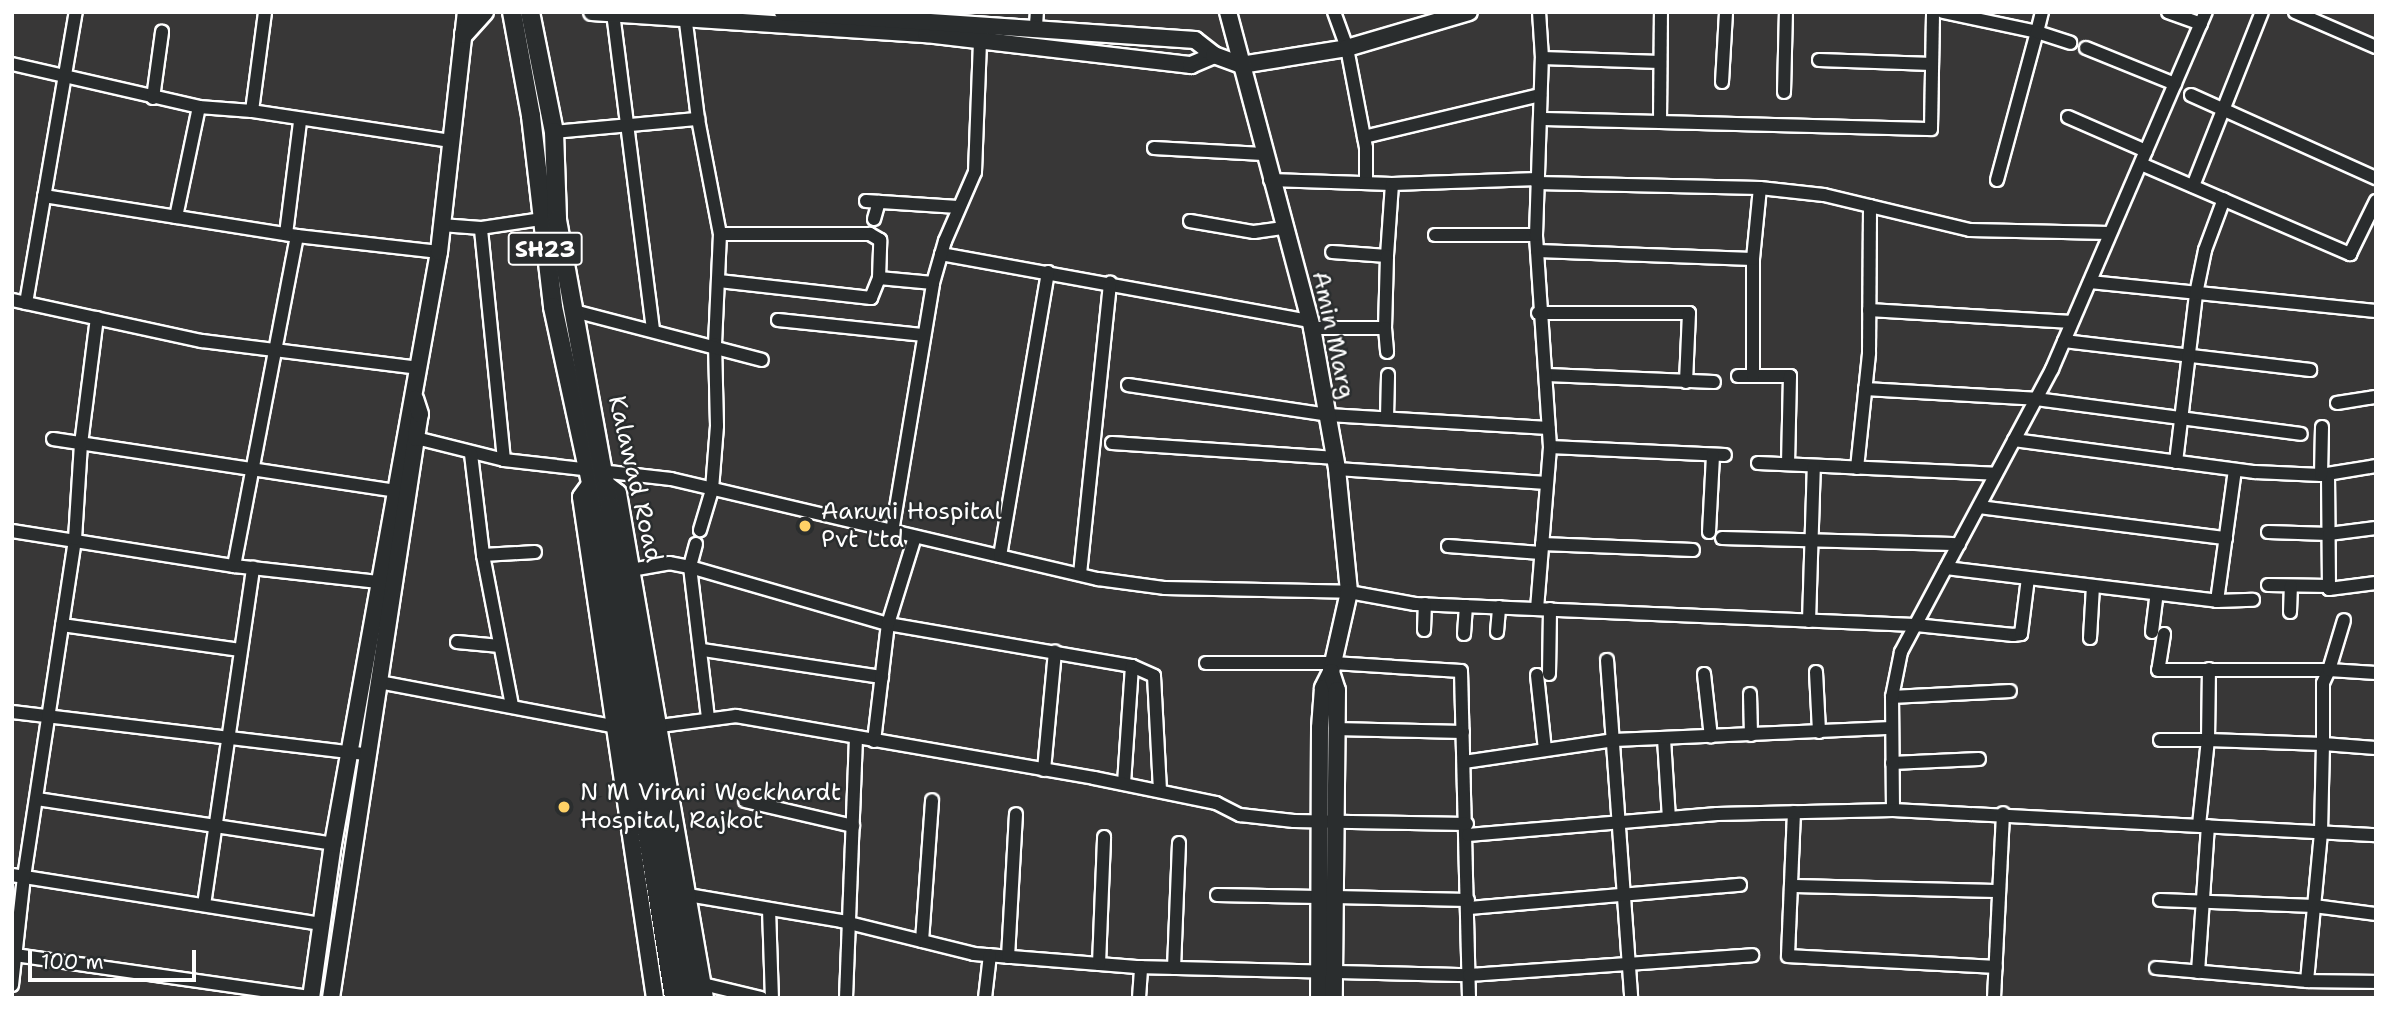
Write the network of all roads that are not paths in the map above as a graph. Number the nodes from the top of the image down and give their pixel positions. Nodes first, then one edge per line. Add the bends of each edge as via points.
1 (76, 12) edge
2 (265, 12) edge
3 (466, 12) edge
4 (484, 12) edge
5 (512, 12) edge
6 (530, 12) edge
7 (592, 12) edge
8 (783, 12) edge
9 (1228, 12) edge
10 (1334, 12) edge
11 (1469, 12) edge
12 (1539, 12) edge
13 (1661, 12) edge
14 (1726, 12) edge
15 (1786, 12) edge
16 (1933, 12) edge
17 (1943, 12) edge
18 (2042, 12) edge
19 (2168, 12) edge
20 (2262, 12) edge
21 (2295, 12) edge
22 (613, 13) edge
23 (685, 15) junction
24 (2203, 18) edge
25 (852, 20) edge
26 (162, 32) dead end
27 (2037, 32) junction
28 (464, 34) junction
29 (980, 42) junction
30 (2070, 43) dead end
31 (2376, 47) edge
32 (1347, 48) junction
33 (2085, 48) dead end
34 (1214, 55) junction
35 (1542, 58) junction
36 (1819, 60) dead end
37 (1660, 62) junction
38 (12, 64) edge
39 (1932, 64) junction
40 (1241, 65) junction
41 (63, 76) junction
42 (1723, 82) dead end
43 (2175, 84) junction
44 (1784, 92) dead end
45 (1540, 95) junction
46 (2191, 95) dead end
47 (153, 98) junction
48 (199, 107) junction
49 (2224, 107) junction
50 (252, 111) junction
51 (2068, 117) dead end
52 (698, 119) junction
53 (1541, 119) junction
54 (300, 122) junction
55 (1660, 122) junction
56 (627, 127) junction
57 (554, 132) junction
58 (1364, 138) junction
59 (450, 141) junction
60 (1154, 148) dead end
61 (1263, 154) junction
62 (2144, 158) junction
63 (2376, 178) edge
64 (1270, 180) junction
65 (1997, 180) dead end
66 (1537, 181) junction
67 (1366, 182) junction
68 (1392, 184) junction
69 (2193, 186) junction
70 (1760, 188) junction
71 (44, 197) junction
72 (2224, 199) junction
73 (1870, 206) junction
74 (958, 207) junction
75 (2375, 207) edge
76 (176, 217) junction
77 (541, 219) junction
78 (874, 219) dead end
79 (1190, 221) dead end
80 (441, 225) junction
81 (1284, 228) junction
82 (481, 229) junction
83 (2109, 233) junction
84 (720, 234) junction
85 (1435, 234) dead end
86 (292, 235) junction
87 (1536, 235) junction
88 (1536, 251) junction
89 (439, 252) junction
90 (1332, 252) dead end
91 (941, 254) junction
92 (1387, 256) junction
93 (1753, 260) junction
94 (1048, 272) junction
95 (878, 278) junction
96 (719, 281) junction
97 (2090, 282) junction
98 (933, 283) junction
99 (1110, 283) junction
100 (2196, 294) junction
101 (12, 300) edge
102 (26, 303) junction
103 (1869, 310) junction
104 (573, 311) junction
105 (2376, 311) edge
106 (1538, 313) junction
107 (97, 318) junction
108 (778, 320) dead end
109 (2073, 322) junction
110 (1311, 325) junction
111 (1385, 328) junction
112 (653, 330) junction
113 (924, 335) junction
114 (2064, 341) junction
115 (715, 344) junction
116 (275, 350) junction
117 (1387, 352) dead end
118 (2188, 358) junction
119 (762, 360) dead end
120 (419, 368) junction
121 (2310, 370) dead end
122 (1388, 375) dead end
123 (1547, 375) junction
124 (1738, 376) dead end
125 (1753, 376) junction
126 (1686, 382) junction
127 (1714, 383) dead end
128 (1128, 385) dead end
129 (1865, 389) junction
130 (2376, 397) edge
131 (415, 399) junction
132 (2036, 400) junction
133 (2337, 403) dead end
134 (1328, 415) junction
135 (1387, 417) junction
136 (2181, 421) junction
137 (2322, 427) dead end
138 (1549, 428) junction
139 (2301, 434) dead end
140 (416, 438) junction
141 (52, 439) dead end
142 (2014, 440) junction
143 (1112, 443) dead end
144 (80, 444) junction
145 (1550, 447) junction
146 (471, 454) junction
147 (504, 460) junction
148 (2176, 462) junction
149 (1336, 463) junction
150 (1758, 463) dead end
151 (1788, 464) junction
152 (1814, 466) junction
153 (2376, 466) edge
154 (1857, 468) junction
155 (253, 469) junction
156 (2235, 470) junction
157 (1996, 474) junction
158 (2324, 474) junction
159 (1547, 483) junction
160 (598, 486) junction
161 (712, 490) junction
162 (401, 491) junction
163 (1979, 507) junction
164 (2376, 528) edge
165 (700, 530) dead end
166 (12, 531) edge
167 (892, 531) junction
168 (1709, 531) dead end
169 (2268, 532) dead end
170 (2329, 534) junction
171 (915, 537) junction
172 (1722, 538) dead end
173 (2226, 538) junction
174 (75, 539) junction
175 (1811, 540) junction
176 (696, 544) dead end
177 (1959, 544) junction
178 (1448, 546) dead end
179 (1541, 549) junction
180 (1693, 550) dead end
181 (535, 552) dead end
182 (483, 555) junction
183 (1000, 556) junction
184 (234, 566) junction
185 (690, 567) junction
186 (253, 568) junction
187 (1946, 568) junction
188 (631, 570) junction
189 (1080, 574) junction
190 (2028, 578) junction
191 (378, 582) junction
192 (2376, 583) edge
193 (2268, 585) dead end
194 (2093, 586) junction
195 (2291, 586) junction
196 (2329, 586) junction
197 (1349, 592) junction
198 (2158, 594) junction
199 (2253, 600) dead end
200 (2217, 601) junction
201 (1425, 606) junction
202 (1466, 608) junction
203 (1499, 609) junction
204 (1543, 609) junction
205 (2290, 612) dead end
206 (2344, 620) dead end
207 (1808, 621) junction
208 (888, 624) junction
209 (62, 625) junction
210 (1915, 625) junction
211 (1424, 630) dead end
212 (1497, 632) dead end
213 (1464, 634) dead end
214 (2091, 638) dead end
215 (457, 642) dead end
216 (500, 646) junction
217 (240, 650) junction
218 (703, 650) junction
219 (1055, 652) junction
220 (1607, 660) dead end
221 (1206, 663) dead end
222 (1132, 666) junction
223 (1332, 668) junction
224 (2209, 669) junction
225 (2329, 670) junction
226 (1816, 672) dead end
227 (2376, 673) edge
228 (1704, 674) dead end
229 (881, 677) junction
230 (379, 682) junction
231 (2010, 691) dead end
232 (1750, 694) dead end
233 (1892, 697) junction
234 (512, 706) junction
235 (12, 712) edge
236 (47, 715) junction
237 (708, 719) junction
238 (612, 726) junction
239 (660, 726) junction
240 (1892, 728) junction
241 (1335, 729) junction
242 (1463, 732) junction
243 (1819, 732) junction
244 (1751, 735) junction
245 (1711, 737) junction
246 (227, 738) junction
247 (856, 738) junction
248 (1664, 738) junction
249 (1614, 740) junction
250 (2160, 740) dead end
251 (2208, 740) junction
252 (874, 741) junction
253 (2323, 744) junction
254 (2376, 748) edge
255 (1545, 750) junction
256 (349, 752) junction
257 (366, 754) junction
258 (1979, 759) dead end
259 (1464, 762) junction
260 (1892, 763) junction
261 (1044, 770) junction
262 (1124, 784) junction
263 (1160, 791) junction
264 (37, 799) junction
265 (932, 800) dead end
266 (745, 801) dead end
267 (1894, 810) junction
268 (1794, 812) junction
269 (2003, 813) junction
270 (1016, 814) dead end
271 (1669, 818) junction
272 (1318, 820) junction
273 (1335, 821) junction
274 (1619, 822) junction
275 (215, 824) junction
276 (853, 826) junction
277 (2204, 826) junction
278 (1467, 830) junction
279 (2321, 832) junction
280 (2376, 835) edge
281 (1104, 837) dead end
282 (1179, 843) dead end
283 (333, 844) junction
284 (18, 876) edge
285 (1740, 885) dead end
286 (1791, 886) junction
287 (1999, 891) junction
288 (688, 895) junction
289 (1217, 895) dead end
290 (1622, 895) junction
291 (1318, 897) junction
292 (1335, 897) junction
293 (2160, 900) dead end
294 (2203, 900) junction
295 (1469, 904) junction
296 (204, 905) junction
297 (2314, 906) junction
298 (769, 909) junction
299 (2376, 914) edge
300 (321, 923) junction
301 (849, 923) junction
302 (922, 941) junction
303 (990, 955) junction
304 (1752, 955) dead end
305 (15, 956) junction
306 (1008, 957) junction
307 (1099, 964) junction
308 (1141, 967) junction
309 (1628, 967) junction
310 (1996, 967) junction
311 (1174, 968) junction
312 (2156, 968) dead end
313 (2198, 972) junction
314 (1327, 974) junction
315 (1469, 975) junction
316 (2307, 981) junction
317 (2376, 982) edge
318 (12, 985) edge
319 (704, 991) edge
320 (311, 997) edge
321 (331, 998) edge
322 (655, 998) edge
323 (674, 998) edge
324 (690, 998) edge
325 (761, 998) edge
326 (772, 998) edge
327 (846, 998) edge
328 (985, 998) edge
329 (1139, 998) edge
330 (1319, 998) edge
331 (1334, 998) edge
332 (1469, 998) edge
333 (1631, 998) edge
334 (1994, 998) edge

1 - 41 street
2 - 50 street
3 - 28 street
4 - 28 main road
5 - 77 main road, Kalawad Road / SH23 via 531,116
6 - 57 main road, Kalawad Road / SH23
7 - 22 street
8 - 25 street
9 - 40 street, Amin Marg
10 - 32 street
11 - 32 street
12 - 35 street
13 - 37 street
14 - 42 street
15 - 44 street
16 - 39 street
17 - 27 street
18 - 27 street
19 - 24 street
20 - 49 street
21 - 31 street
22 - 23 street
22 - 56 street
23 - 25 street
23 - 52 street
24 - 43 street
25 - 29 street
25 - 34 street via 1195,40
26 - 47 street
27 - 30 street
27 - 65 street
28 - 59 street
29 - 34 street via 1191,65
29 - 74 street via 975,172
32 - 40 street
32 - 58 street
33 - 43 street
34 - 40 street
35 - 37 street
35 - 45 street
36 - 39 street
37 - 55 street
38 - 41 street
39 - 55 street via 1931,129
40 - 61 street, Amin Marg
41 - 47 street
41 - 71 street
43 - 62 street
45 - 53 street
45 - 58 street
46 - 49 street
47 - 48 street
48 - 50 street
48 - 76 street
49 - 63 street
49 - 69 street
50 - 54 street
51 - 62 street
52 - 56 street
52 - 84 street
53 - 55 street
53 - 66 street
54 - 59 street
54 - 86 street
56 - 57 street
56 - 112 street
57 - 104 main road, Kalawad Road / SH23 via 557,220
58 - 67 street
59 - 80 street
60 - 61 street
61 - 64 street, Amin Marg
62 - 69 street
62 - 83 street
64 - 67 street
64 - 81 street, Amin Marg
66 - 68 street
66 - 70 street
66 - 87 street
67 - 68 street
68 - 92 street
69 - 72 street
70 - 73 street
70 - 93 street
71 - 76 street
71 - 102 street
72 - 75 street via 2350,254
72 - 100 street via 2205,250
73 - 83 street via 1970,230
73 - 103 street
74 - 78 street via 873,201
74 - 91 street
76 - 86 street
77 - 82 street
77 - 160 main road, Kalawad Road / SH23 via 553,307
79 - 81 street via 1243,231
80 - 82 street
80 - 89 street
81 - 110 street, Amin Marg
82 - 147 street
83 - 97 street
84 - 95 street via 870,234 880,240
84 - 96 street
85 - 87 street
86 - 89 street
86 - 116 street
87 - 88 street
88 - 93 street
88 - 106 street
89 - 120 street
90 - 92 street
91 - 94 street
91 - 98 street
92 - 111 street
93 - 125 street
94 - 99 street
94 - 183 street
95 - 96 street via 872,298 861,299
95 - 98 street
96 - 115 street
97 - 100 street
97 - 109 street
98 - 113 street
99 - 110 street
99 - 189 street
100 - 105 street
100 - 118 street
101 - 102 street
102 - 107 street
103 - 109 street
103 - 129 street
104 - 112 street
104 - 160 main road, Kalawad Road / SH23
106 - 123 street
106 - 126 street via 1689,313
107 - 116 street via 202,341
107 - 144 street
108 - 113 street
109 - 114 street
110 - 111 street
110 - 134 street, Amin Marg
111 - 117 street
112 - 115 street
113 - 167 street
114 - 118 street
114 - 132 street
115 - 119 street
115 - 161 street via 717,426
116 - 120 street
116 - 155 street
118 - 121 street
118 - 136 street
120 - 131 street
122 - 135 street
123 - 126 street
123 - 138 street
124 - 125 street
125 - 151 street via 1790,376
126 - 127 street
128 - 134 street
129 - 132 street
129 - 154 street
130 - 133 street
131 - 140 street via 419,414
131 - 162 street via 407,413
132 - 136 street
132 - 142 street
134 - 135 street
134 - 149 street, Amin Marg
135 - 138 street
136 - 139 street
136 - 148 street
137 - 158 street
138 - 145 street
140 - 146 street
140 - 162 street
141 - 144 street
142 - 148 street
142 - 157 street
143 - 149 street
144 - 155 street
144 - 174 street
145 - 159 street
145 - 168 street via 1719,455
146 - 147 street
146 - 182 street
147 - 160 street
148 - 156 street
149 - 159 street
149 - 197 street, Amin Marg
150 - 151 street
151 - 152 street
152 - 154 street
152 - 175 street
153 - 158 street
154 - 157 street
155 - 162 street
155 - 184 street
156 - 158 street
156 - 173 street
157 - 163 street
158 - 170 street
159 - 179 street
160 - 161 street via 671,479
160 - 188 street, Kalawad Road / SH23 via 618,493
160 - 238 street, Kalawad Road / SH23 via 581,497
160 - 323 main road
160 - 324 main road
161 - 165 street
161 - 167 street
162 - 191 street
162 - 230 street
163 - 173 street
163 - 177 street
164 - 170 street
166 - 174 street
167 - 171 street
169 - 170 street
170 - 196 street
171 - 183 street
171 - 208 street
172 - 175 street
173 - 200 street
174 - 184 street
174 - 209 street
175 - 177 street
175 - 207 street
176 - 185 street
177 - 187 street
178 - 179 street
179 - 180 street
179 - 204 street
181 - 182 street
182 - 216 street
183 - 189 street
184 - 186 street
185 - 188 street via 669,563
185 - 208 street
185 - 218 street
186 - 191 street
186 - 217 street
187 - 190 street
187 - 210 street
188 - 239 street, Kalawad Road / SH23
189 - 197 street via 1165,588
190 - 194 street
190 - 210 street via 2021,634
191 - 256 street
192 - 196 street
193 - 195 street
194 - 198 street
194 - 214 street
195 - 196 street
195 - 205 street
197 - 201 street
197 - 223 street, Amin Marg
198 - 200 street
198 - 224 street via 2158,670
199 - 200 street
201 - 202 street
201 - 211 street
202 - 203 street
202 - 213 street
203 - 204 street
203 - 212 street
204 - 207 street
204 - 255 street
206 - 225 street
207 - 210 street
208 - 219 street
208 - 229 street
209 - 217 street
209 - 236 street
210 - 233 street via 1901,652
215 - 216 street
216 - 234 street
217 - 246 street
218 - 229 street
218 - 237 street
219 - 222 street
219 - 261 street
220 - 249 street
221 - 223 street
222 - 262 street
222 - 263 street via 1154,676
223 - 241 street, Amin Marg via 1337,690
223 - 242 street via 1461,671
223 - 272 street, Amin Marg via 1323,688
224 - 225 street
224 - 251 street
225 - 227 street
225 - 253 street via 2323,683
226 - 243 street
228 - 245 street
229 - 252 street
230 - 234 street
230 - 257 street
231 - 233 street
232 - 244 street
233 - 240 street
234 - 238 street
235 - 236 street
236 - 246 street
236 - 264 street
237 - 239 street
237 - 247 street via 736,716
238 - 322 street, Kalawad Road / SH23
239 - 288 street, Kalawad Road / SH23
240 - 243 street
240 - 260 street
241 - 242 street
241 - 273 street, Amin Marg
242 - 259 street
243 - 244 street
244 - 245 street
245 - 248 street
246 - 256 street
246 - 275 street
247 - 252 street
247 - 276 street
248 - 249 street
248 - 271 street
249 - 255 street
249 - 274 street
250 - 251 street
251 - 253 street
251 - 277 street
252 - 261 street
253 - 254 street
253 - 279 street
255 - 259 street
256 - 257 street
256 - 283 street
257 - 321 street
258 - 260 street
259 - 278 street
260 - 267 street
261 - 262 street
262 - 263 street
263 - 272 street via 1216,803 1240,815
264 - 275 street
264 - 284 street
265 - 302 street
266 - 276 street
267 - 268 street
267 - 269 street
268 - 271 street
268 - 286 street
269 - 277 street
269 - 287 street
270 - 306 street
271 - 274 street
272 - 273 street
272 - 291 street, Amin Marg
273 - 278 street
273 - 292 street, Amin Marg
274 - 278 street
274 - 290 street
275 - 283 street
275 - 296 street
276 - 301 street
277 - 279 street
277 - 294 street
278 - 295 street
279 - 280 street
279 - 297 street
281 - 307 street
282 - 311 street
283 - 300 street
284 - 296 street
284 - 305 street
285 - 290 street
286 - 287 street
286 - 310 street via 1788,956
287 - 310 street
288 - 298 street
288 - 319 street, Kalawad Road / SH23
289 - 291 street
290 - 295 street
290 - 309 street
291 - 314 street, Amin Marg
292 - 295 street
292 - 314 street, Amin Marg
293 - 294 street
294 - 297 street
294 - 313 street
295 - 315 street
296 - 300 street
297 - 299 street
297 - 316 street
298 - 301 street
298 - 326 street
300 - 320 street
301 - 302 street
301 - 327 street
302 - 303 street
303 - 306 street
303 - 328 street
304 - 309 street
305 - 318 street
305 - 320 street
306 - 307 street
307 - 308 street
308 - 311 street
308 - 329 street
309 - 315 street
309 - 333 street
310 - 334 street
311 - 314 street
312 - 313 street
313 - 316 street
314 - 315 street
314 - 330 street, Amin Marg
314 - 331 street, Amin Marg
315 - 332 street
316 - 317 street
319 - 325 street

